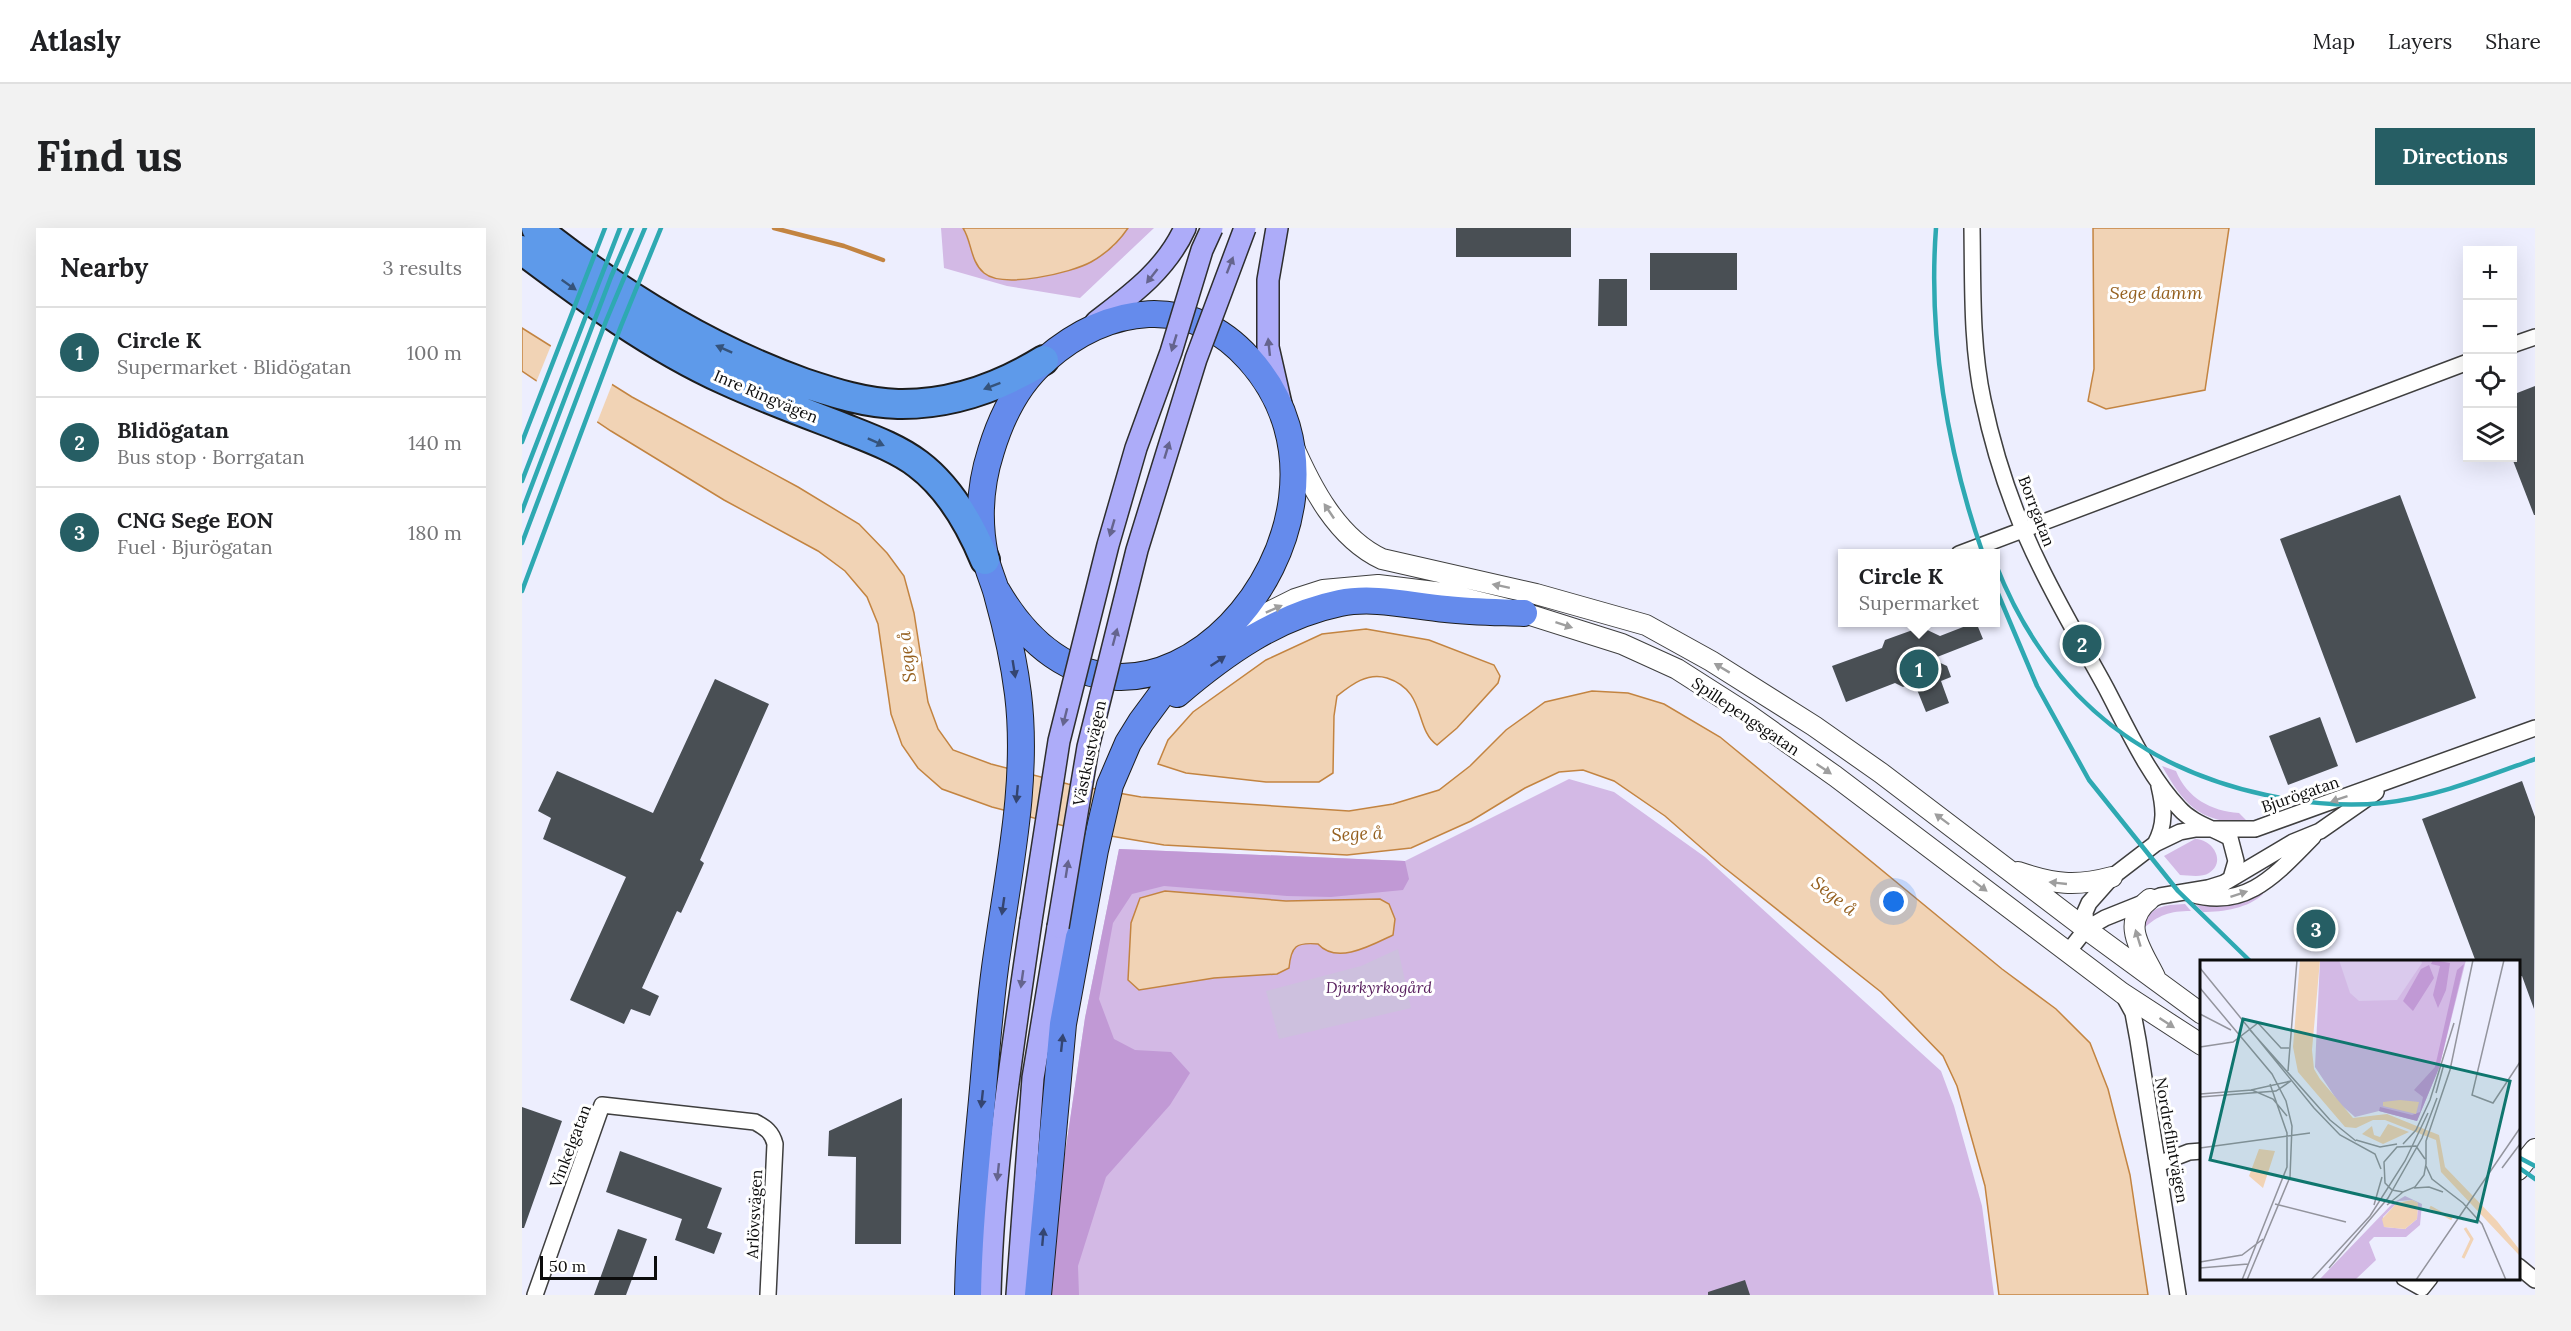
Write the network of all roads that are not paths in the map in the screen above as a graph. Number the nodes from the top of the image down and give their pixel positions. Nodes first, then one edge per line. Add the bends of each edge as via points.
1 (536, 228) edge
2 (1185, 228) edge
3 (1212, 228) edge
4 (1245, 228) edge
5 (1276, 228) edge
6 (1972, 228) edge
7 (522, 250) edge
8 (2535, 337) edge
9 (1077, 338) junction
10 (2517, 343) edge
11 (1044, 360) junction
12 (2463, 364) edge
13 (1281, 404) junction
14 (1289, 438) junction
15 (2024, 529) junction
16 (1972, 549) edge
17 (985, 560) junction
18 (997, 591) junction
19 (1524, 613) junction
20 (1222, 636) junction
21 (1197, 653) junction
22 (2535, 728) edge
23 (1128, 743) junction
24 (2158, 780) junction
25 (2394, 780) junction
26 (2214, 829) junction
27 (2320, 831) junction
28 (2155, 844) junction
29 (2005, 868) junction
30 (2112, 877) junction
31 (2231, 878) junction
32 (2183, 891) junction
33 (2150, 899) junction
34 (2086, 929) junction
35 (2068, 952) junction
36 (2156, 980) junction
37 (2122, 993) junction
38 (2200, 1013) edge
39 (2200, 1044) edge
40 (773, 1135) joint
41 (2535, 1149) edge
42 (2200, 1151) edge
43 (2158, 1164) junction
44 (2520, 1168) edge
45 (2520, 1268) edge
46 (2535, 1280) edge
47 (535, 1295) edge
48 (768, 1295) edge
49 (968, 1295) edge
50 (990, 1295) edge
51 (1017, 1295) edge
52 (1038, 1295) edge
53 (2178, 1295) edge

11 -> 1 highway, Inre Ringvägen via 987,389 927,403 897,404 836,394 716,346 638,302
2 -> 9 main road via 1144,286
3 -> 50 main road, Västkustvägen, bridge via 1136,448 1059,741 1030,921 998,1167
51 -> 4 main road, Västkustvägen, bridge via 1033,1078 1088,747 1137,550 1196,359
13 -> 5 main road via 1268,347 1268,280
6 - 15 street, Borrgatan via 1973,310 1983,400
7 -> 17 highway, Inre Ringvägen via 652,341 725,380 858,434 917,463 941,485 962,513
8 - 10 street
9 - 11 highway
9 - 13 highway via 1101,325 1136,315 1186,317 1230,340 1262,374
11 - 17 highway via 1012,402 991,452 981,503
12 - 15 street
13 - 14 highway
14 - 20 highway via 1291,505 1284,539 1261,585
29 -> 14 street, Spillepengsgatan via 1814,726 1646,626 1536,594 1382,559 1364,550 1327,509
15 - 16 street
15 - 24 street, Borrgatan via 2041,568
17 - 18 highway
18 - 21 highway via 1008,611 1037,643 1059,661 1089,674 1116,678 1147,673
18 -> 49 highway via 1017,693 1020,762 993,984 973,1193
20 -> 19 street, Spillepengsgatan via 1295,599 1350,586 1378,585 1443,593
23 -> 19 highway via 1210,666 1253,637 1301,614 1342,603 1394,602
19 -> 35 street, Spillepengsgatan via 1622,644 1687,675 1746,712
20 - 21 highway
21 - 23 highway via 1157,699
22 - 25 street, Bjurögatan
52 -> 23 highway via 1064,1024 1095,850 1110,785
24 - 26 street, Borrgatan via 2180,809
24 - 28 street, Borrgatan via 2164,808 2161,833
25 -> 26 street, Bjurögatan via 2255,829
25 - 27 street, Bjurögatan
26 - 28 street, Bjurögatan via 2180,832
26 - 31 street, Borrgatan via 2230,838 2234,848 2236,861
27 - 31 street, Bjurögatan
32 -> 27 street, Bjurögatan via 2219,900 2255,889
28 - 30 street, Bjurögatan
30 -> 29 street via 2076,884 2051,883
29 - 34 street, Spillepengsgatan
30 - 34 street, Bjurögatan via 2089,903
31 - 32 street, Bjurögatan via 2208,888
32 - 33 street, Bjurögatan
33 - 34 street, Bjurögatan
36 -> 33 street via 2135,937 2139,907
34 - 35 street, Bjurögatan
34 - 36 street, Spillepengsgatan
35 - 37 street, Spillepengsgatan
36 - 38 street, Spillepengsgatan
37 -> 39 street, Spillepengsgatan
37 - 43 street, Nordreflintvägen via 2133,1013
40 - 47 street, Vinkelgatan via 755,1122 602,1105
40 - 48 street, Arlövsvägen via 776,1144
41 - 44 street
42 - 43 street
43 - 53 street, Nordreflintvägen
45 - 46 street

